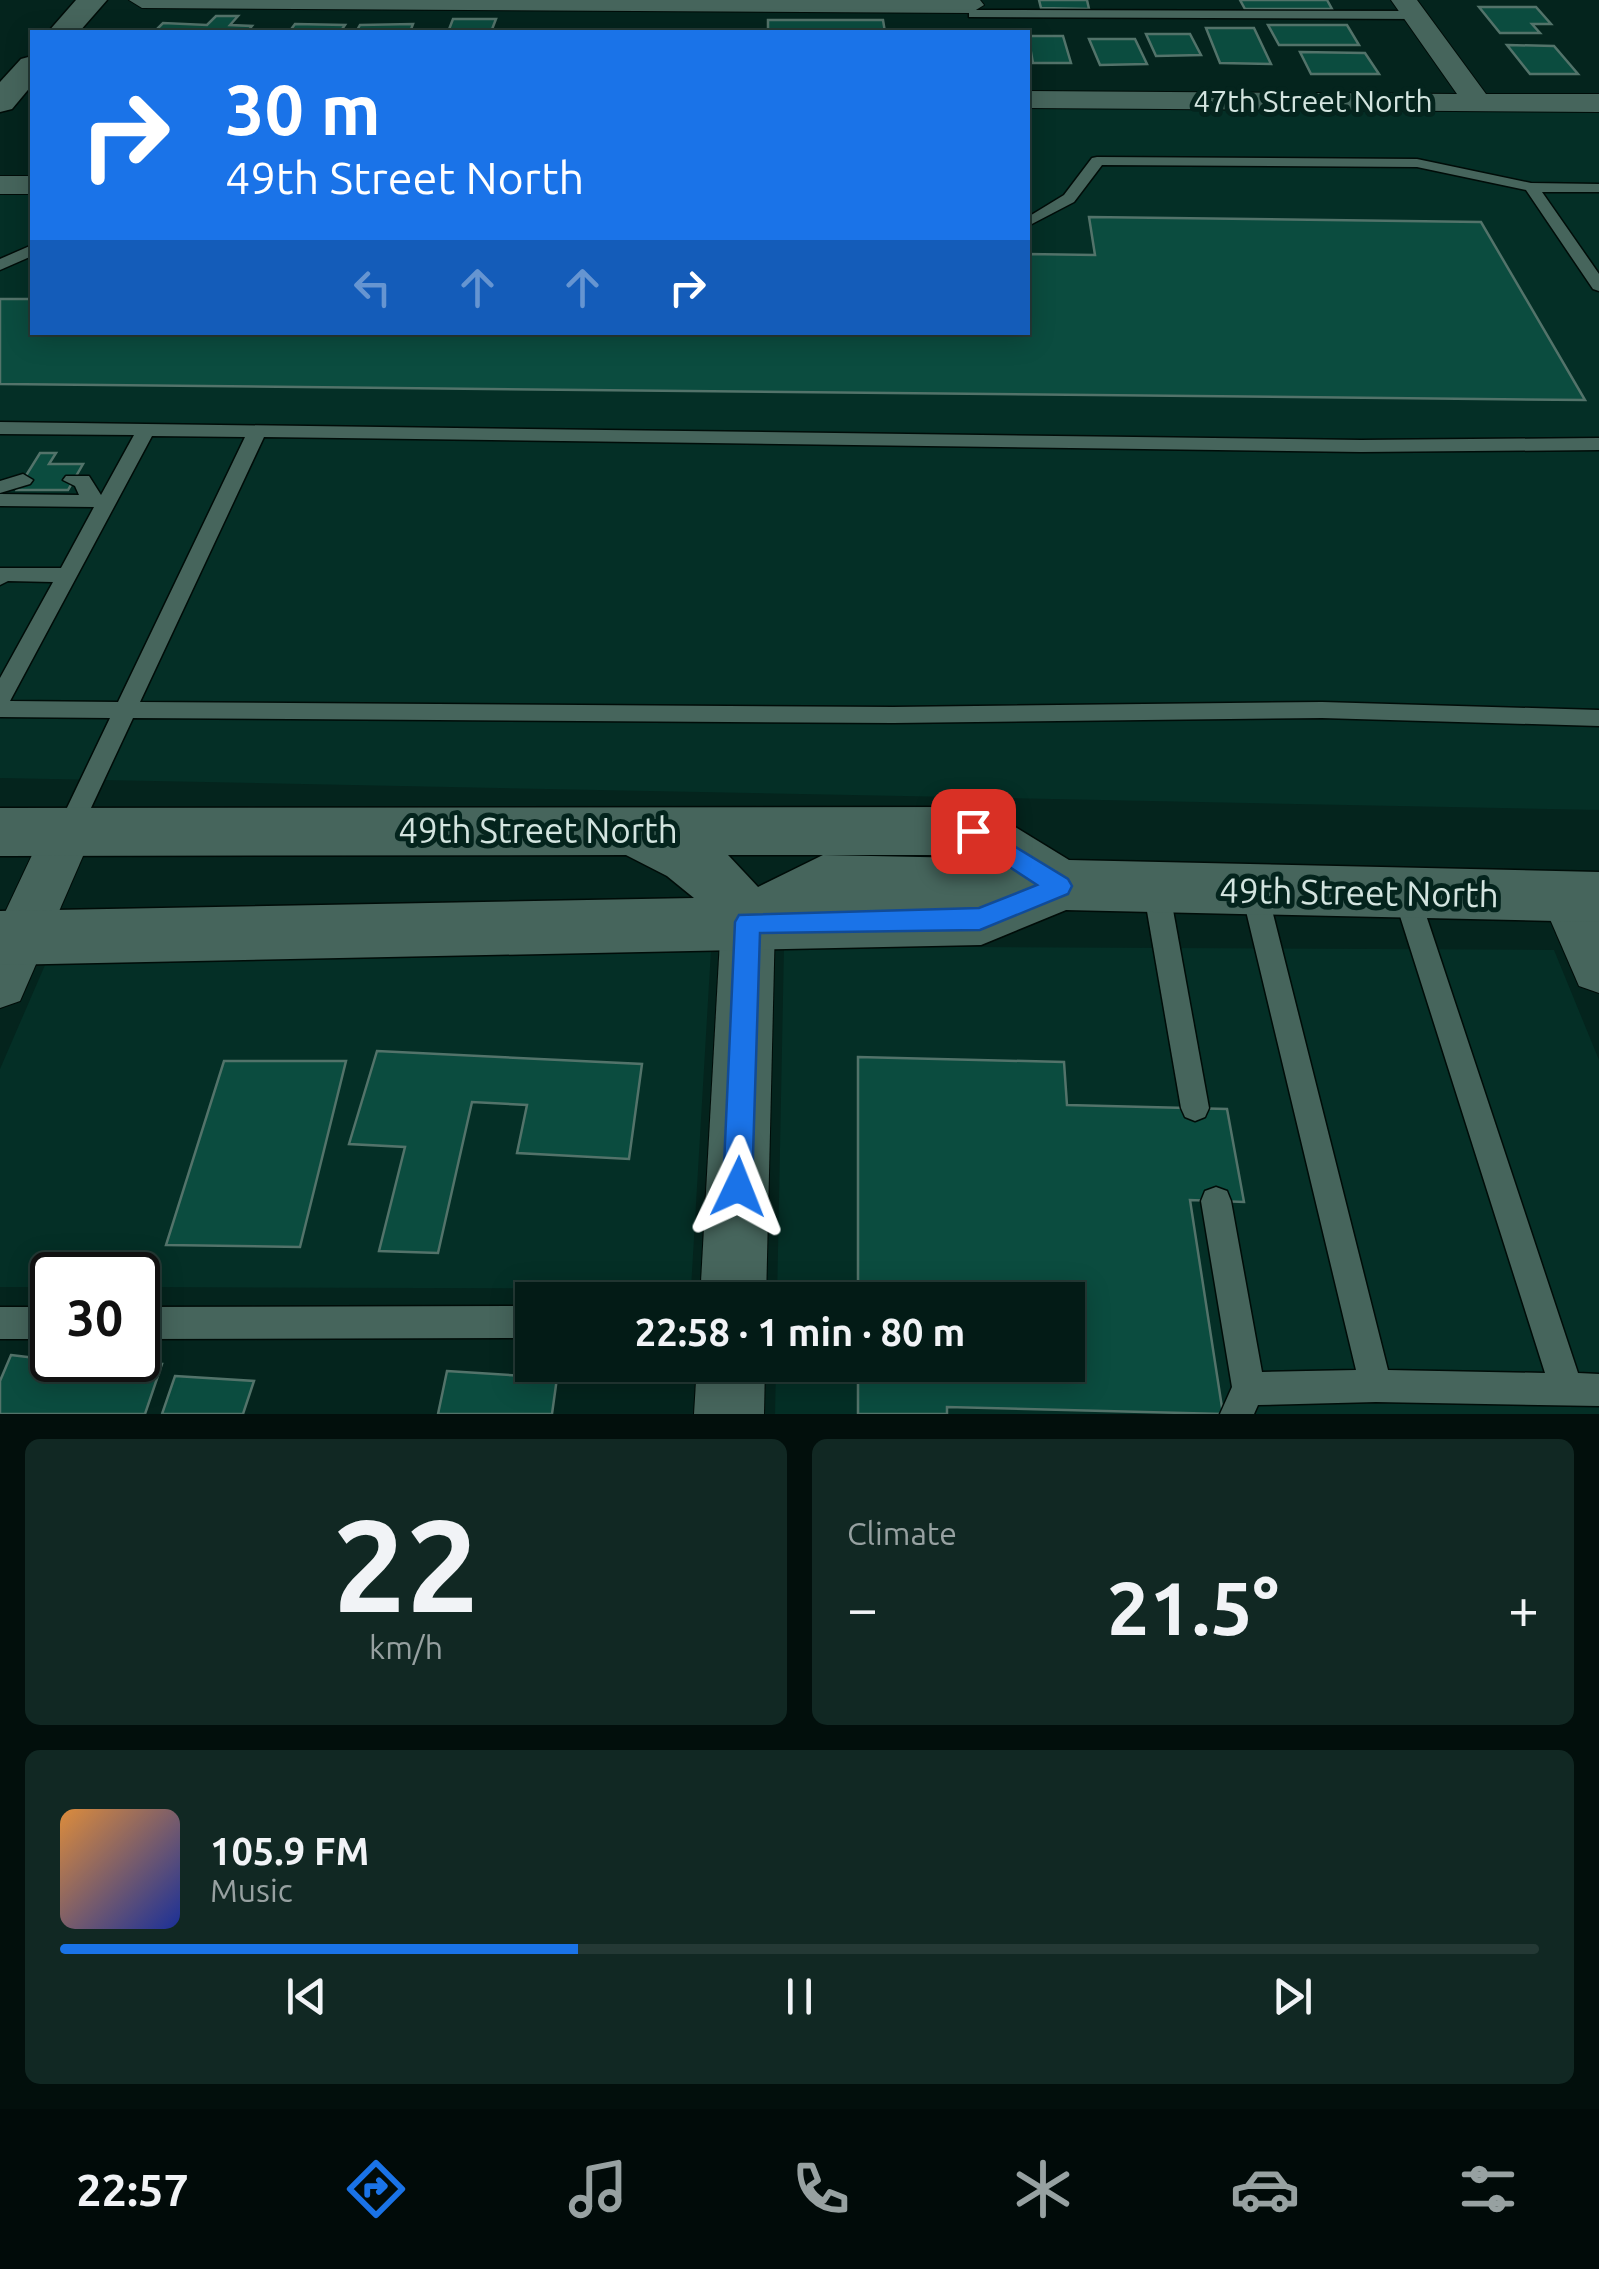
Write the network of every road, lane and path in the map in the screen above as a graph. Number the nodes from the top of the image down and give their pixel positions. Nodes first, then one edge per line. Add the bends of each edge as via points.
1 (92, 0) edge
2 (142, 0) edge
3 (1186, 0) edge
4 (1409, 8) edge
5 (973, 13) edge
6 (1193, 15) junction
7 (64, 30) edge
8 (30, 68) edge
9 (1030, 100) edge
10 (0, 102) edge
11 (1477, 102) junction
12 (1599, 103) edge
13 (0, 185) edge
14 (30, 185) edge
15 (1530, 187) junction
16 (1599, 188) edge
17 (1030, 221) edge
18 (30, 251) edge
19 (0, 264) edge
20 (1599, 286) edge
21 (0, 428) edge
22 (146, 430) junction
23 (256, 432) junction
24 (1599, 444) edge
25 (23, 480) dead end
26 (73, 480) dead end
27 (0, 487) edge
28 (0, 500) edge
29 (99, 501) junction
30 (1, 575) edge
31 (67, 575) junction
32 (0, 698) edge
33 (0, 708) edge
34 (126, 710) junction
35 (1599, 718) edge
36 (628, 830) junction
37 (0, 832) edge
38 (67, 833) junction
39 (1060, 886) junction
40 (1156, 888) junction
41 (1254, 890) junction
42 (1406, 894) junction
43 (1583, 897) edge
44 (748, 922) junction
45 (7, 954) edge
46 (1599, 970) edge
47 (1195, 1108) dead end
48 (1216, 1202) dead end
49 (734, 1282) edge
50 (515, 1322) edge
51 (30, 1323) edge
52 (160, 1323) edge
53 (0, 1324) edge
54 (730, 1382) edge
55 (1376, 1386) junction
56 (1583, 1390) edge
57 (1242, 1401) edge
58 (729, 1414) edge

1 - 7 main road
2 - 5 street
3 - 6 lane
4 - 6 lane
4 - 11 street
5 - 6 lane
8 - 10 main road
9 - 11 street, 47th Street North
11 - 12 street, 47th Street North
13 - 14 street
15 - 16 lane
15 - 17 lane via 1417,162 1096,161 1084,188
15 - 20 lane
18 - 19 lane
21 - 22 lane
22 - 23 lane
22 - 29 lane
23 - 24 lane
23 - 34 lane
25 - 27 lane
26 - 29 lane via 82,480
28 - 29 lane
29 - 31 lane
30 - 31 lane
31 - 32 lane
33 - 34 lane
34 - 35 lane via 1322,710
34 - 38 lane
36 - 38 main road, 49th Street North
36 - 39 main road, 49th Street North via 973,831
36 - 44 main road via 682,852 719,880
37 - 38 main road, 49th Street North
38 - 45 street
39 - 40 main road, 49th Street North
39 - 44 main road, 49th Street North via 980,919
40 - 41 main road, 49th Street North
40 - 47 lane
41 - 42 main road, 49th Street North
41 - 55 lane
42 - 43 main road, 49th Street North
42 - 56 lane
43 - 46 street
44 - 45 main road, 49th Street North
44 - 49 street
48 - 57 lane
50 - 52 lane
51 - 53 lane
54 - 58 street
55 - 56 lane
55 - 57 lane

